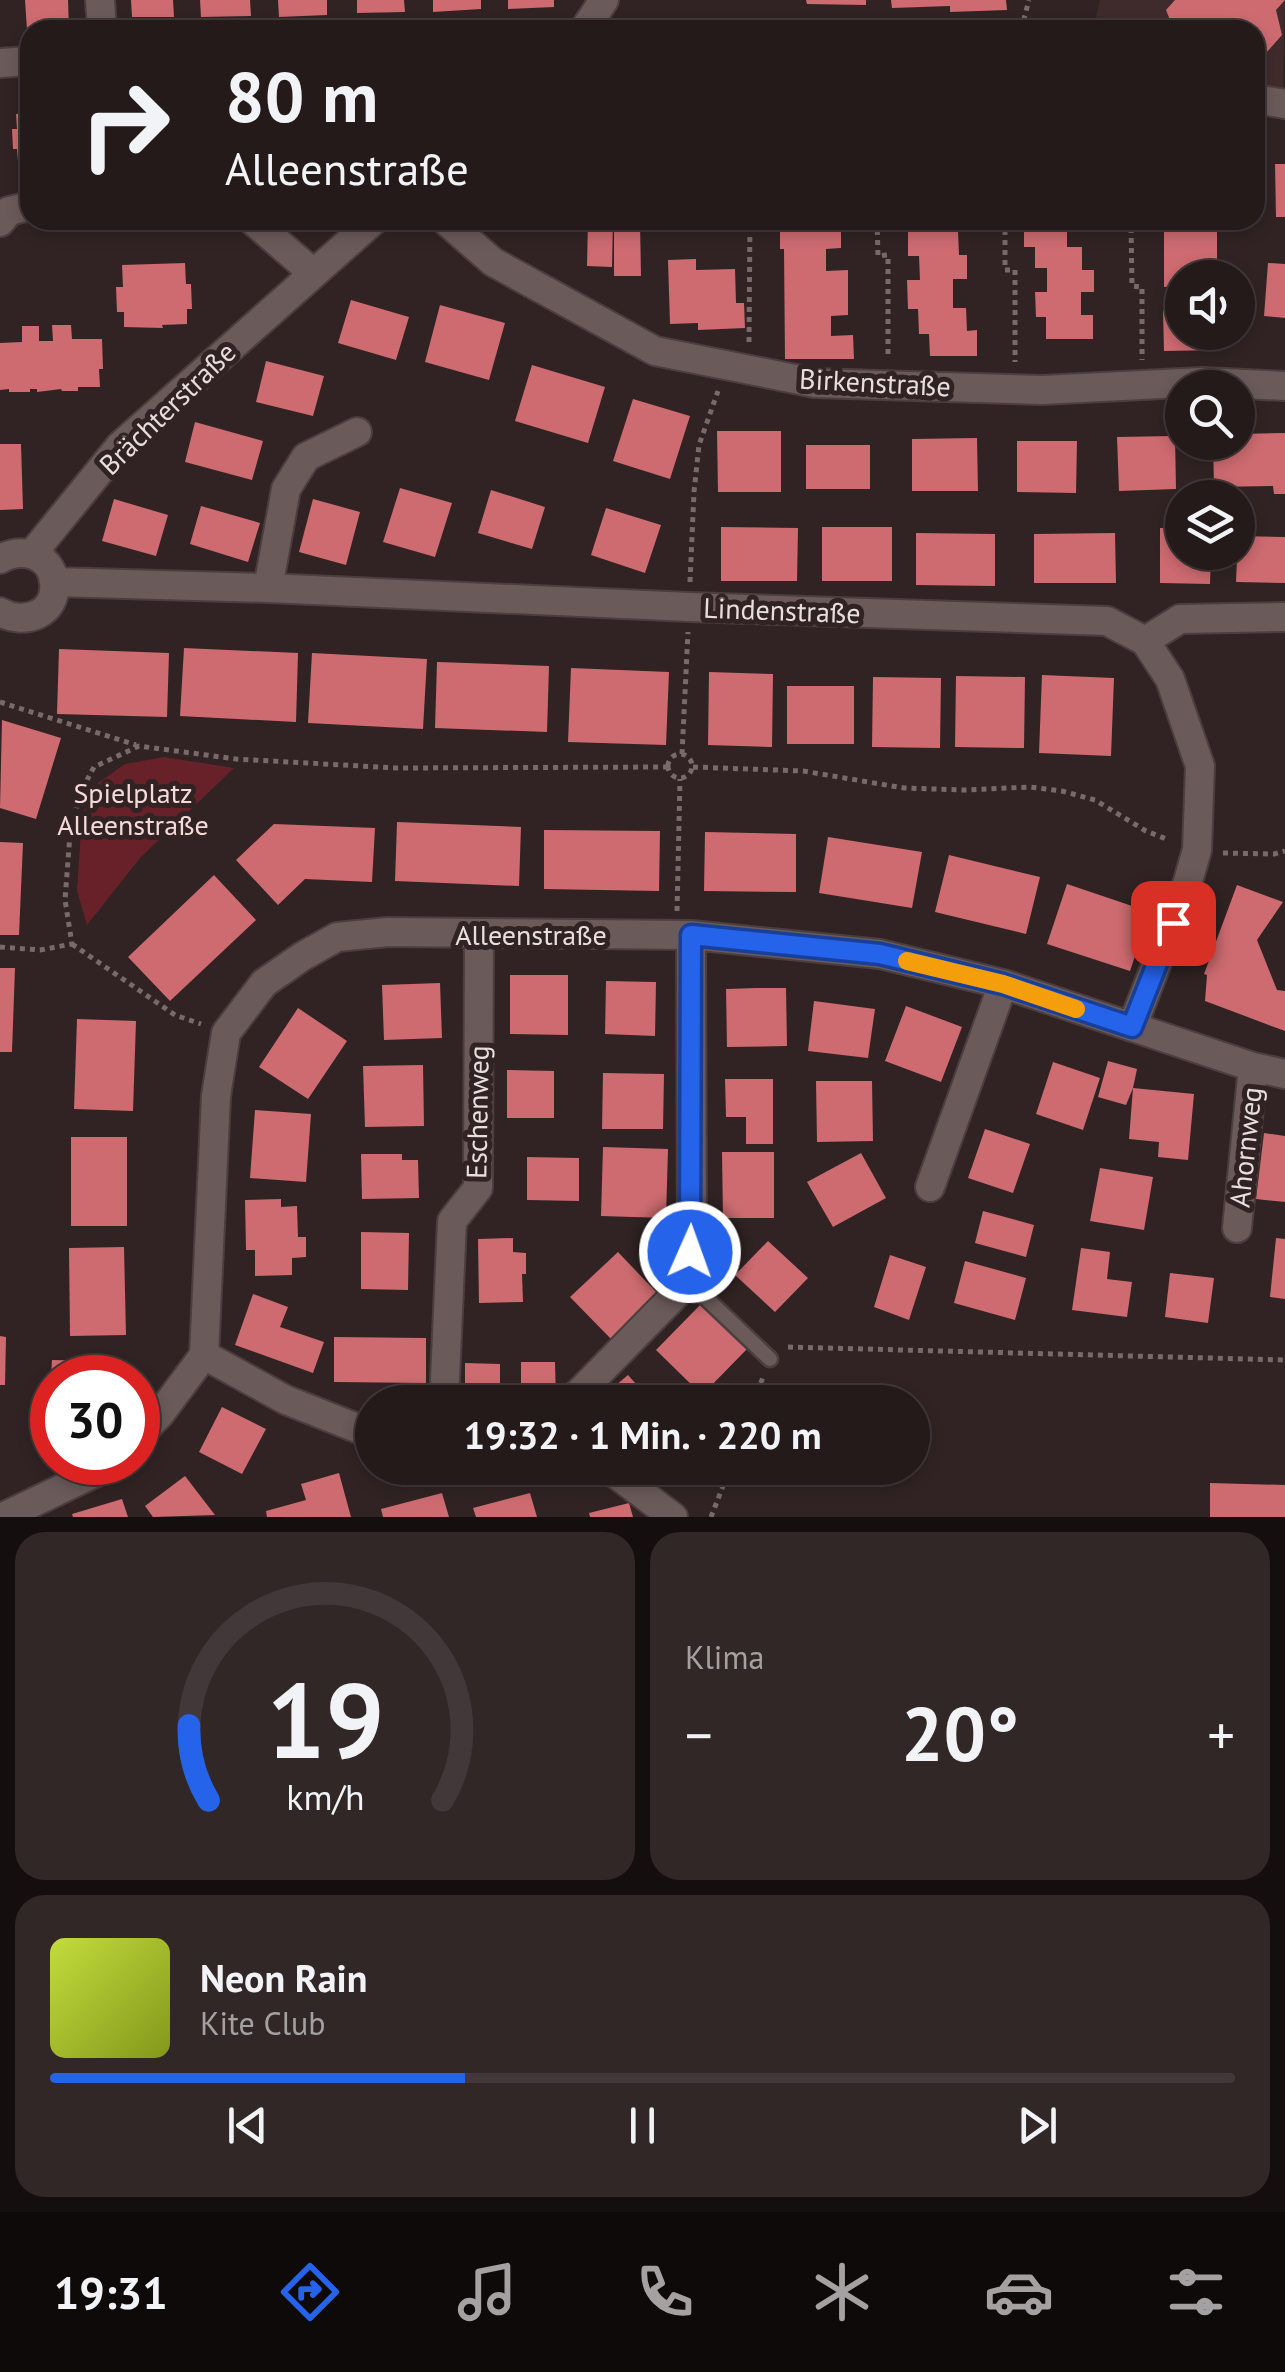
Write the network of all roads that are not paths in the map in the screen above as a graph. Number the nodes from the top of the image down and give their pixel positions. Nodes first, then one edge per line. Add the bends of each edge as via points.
1 (263, 230) edge
2 (363, 230) edge
3 (456, 230) edge
4 (313, 274) junction
5 (1285, 386) edge
6 (357, 432) dead end
7 (32, 554) junction
8 (0, 559) edge
9 (54, 582) junction
10 (268, 588) junction
11 (1285, 617) edge
12 (1, 618) edge
13 (1144, 641) junction
14 (479, 934) junction
15 (684, 935) junction
16 (1003, 984) junction
17 (1132, 1027) junction
18 (1253, 1067) junction
19 (1285, 1074) edge
20 (930, 1187) dead end
21 (1237, 1228) dead end
22 (686, 1279) junction
23 (772, 1353) road end
24 (204, 1355) junction
25 (445, 1385) edge
26 (587, 1385) edge
27 (160, 1414) edge
28 (355, 1427) edge
29 (70, 1485) edge
30 (631, 1485) edge
31 (2, 1517) edge
32 (673, 1517) edge

1 - 4 street
2 - 4 street, Brächterstraße
3 - 5 street, Birkenstraße via 493,262 655,351 816,383 1042,390 1202,382
4 - 7 street, Brächterstraße via 120,446
6 - 10 street via 306,457 286,489
7 - 8 street
7 - 9 street via 47,564
9 - 10 street, Lindenstraße
9 - 12 street via 50,602 35,616
10 - 13 street, Lindenstraße via 1107,620
11 - 13 street via 1180,619
13 - 17 street via 1170,679 1200,766 1197,850
14 - 15 street, Alleenstraße
14 - 24 street, Alleenstraße via 337,937 264,983 226,1033 216,1096
14 - 25 street, Eschenweg via 478,1188 452,1221
15 - 16 street, Alleenstraße via 880,954
15 - 22 street via 692,1240
16 - 17 street, Alleenstraße
16 - 20 street
17 - 18 street, Alleenstraße
18 - 19 street, Alleenstraße
18 - 21 street, Ahornweg
22 - 23 lane
22 - 26 street
24 - 27 street
24 - 28 street via 286,1400
29 - 31 street
30 - 32 street

